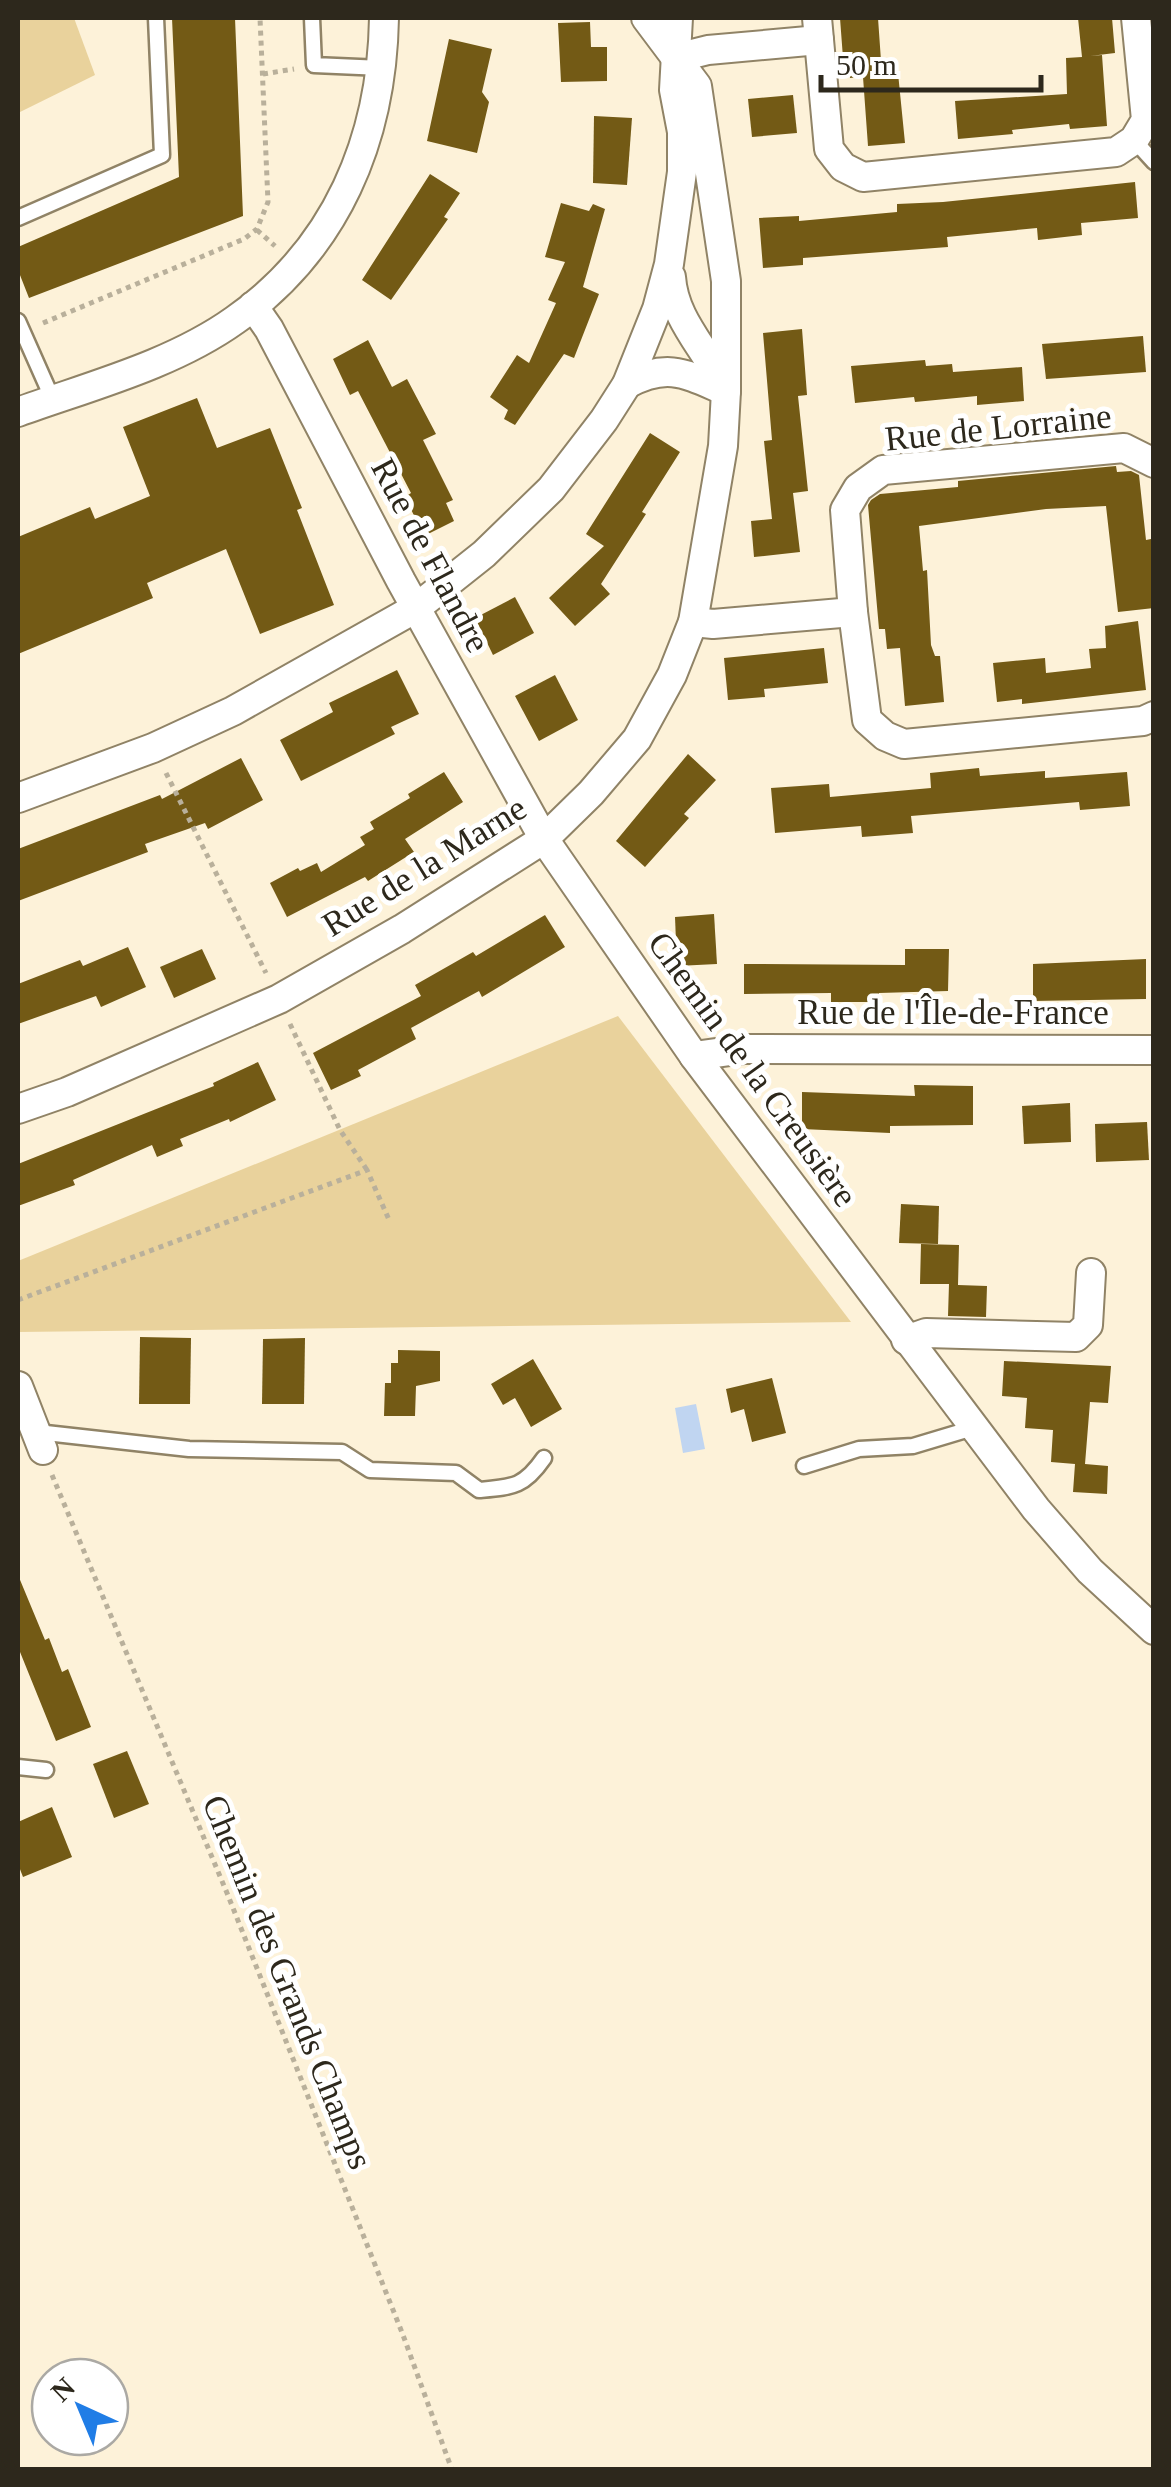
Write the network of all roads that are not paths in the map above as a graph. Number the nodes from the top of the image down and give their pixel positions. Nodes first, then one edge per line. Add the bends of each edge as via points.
1 (156, 18) edge
2 (312, 18) edge
3 (384, 18) edge
4 (646, 18) edge
5 (678, 18) edge
6 (1136, 18) edge
7 (818, 29) edge
8 (676, 58) junction
9 (383, 68) junction
10 (1134, 140) junction
11 (1154, 162) edge
12 (18, 218) edge
13 (670, 264) junction
14 (252, 306) junction
15 (18, 321) edge
16 (726, 322) junction
17 (694, 337) junction
18 (640, 377) junction
19 (726, 390) junction
20 (53, 400) junction
21 (18, 412) edge
22 (1151, 456) edge
23 (416, 608) junction
24 (852, 612) junction
25 (693, 622) junction
26 (1154, 716) edge
27 (18, 798) edge
28 (544, 838) junction
29 (1154, 1050) edge
30 (694, 1056) junction
31 (18, 1109) edge
32 (1091, 1273) dead end
33 (906, 1340) junction
34 (18, 1386) edge
35 (974, 1428) junction
36 (40, 1441) joint
37 (544, 1458) dead end
38 (804, 1466) dead end
39 (1154, 1630) edge
40 (18, 1766) edge
41 (46, 1770) dead end

1 - 12 lane via 162,155
2 - 9 lane via 314,66
3 - 9 street
4 - 8 street, Rue de la Marne
5 - 8 street
6 - 10 street via 1146,120
7 - 8 street
7 - 10 street via 829,149 843,167 863,176 1116,152
8 - 13 street via 682,172
8 - 16 street, Rue de la Marne via 697,86 726,281
9 - 14 street via 370,132 345,194 295,265
10 - 11 lane
13 - 17 street via 672,298
13 - 18 street
14 - 20 street via 181,350
14 - 23 street, Rue de Flandre
15 - 20 lane
16 - 17 street
16 - 19 street, Rue de la Marne
17 - 18 street
17 - 19 street
18 - 19 street via 678,371
18 - 23 street via 551,489
19 - 25 street, Rue de la Marne
20 - 21 street
22 - 24 street, Rue de Lorraine via 1124,448 884,470 858,488 845,510
23 - 27 street via 234,711
23 - 28 street, Rue de Flandre
24 - 25 street
24 - 26 street, Rue de Lorraine via 867,720 904,744
25 - 28 street, Rue de la Marne via 638,739
28 - 30 street, Chemin de la Creusière
28 - 31 street, Rue de la Marne via 278,999
29 - 30 street, Rue de l'Île-de-France via 744,1049
30 - 33 street, Chemin de la Creusière
32 - 33 street via 1088,1325 1076,1338 926,1333
33 - 35 street, Chemin de la Creusière
34 - 36 street
35 - 38 lane
35 - 39 street, Chemin de la Creusière via 1090,1571
36 - 37 lane via 342,1452 370,1470 456,1473 479,1490 530,1478
40 - 41 lane

